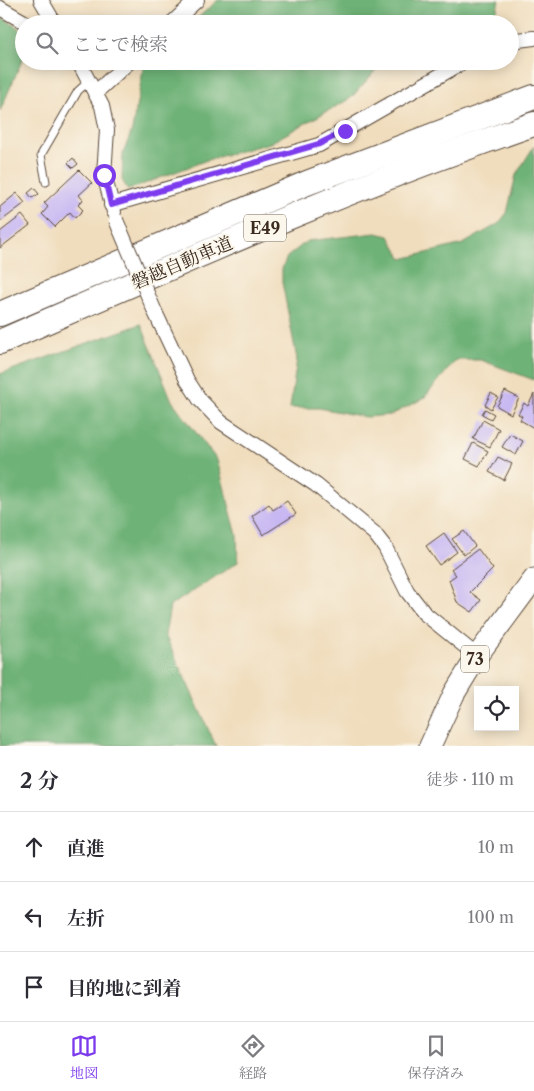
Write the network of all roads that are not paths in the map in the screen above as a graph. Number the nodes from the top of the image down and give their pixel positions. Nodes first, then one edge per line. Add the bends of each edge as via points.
1 (41, 0) edge
2 (197, 0) edge
3 (0, 8) edge
4 (50, 15) edge
5 (181, 15) edge
6 (15, 17) edge
7 (534, 38) edge
8 (519, 40) edge
9 (83, 70) edge
10 (117, 70) edge
11 (449, 70) edge
12 (92, 87) junction
13 (534, 97) edge
14 (534, 124) edge
15 (46, 182) dead end
16 (111, 205) junction
17 (0, 314) edge
18 (0, 342) edge
19 (534, 580) edge
20 (477, 656) junction
21 (430, 746) edge

1 - 4 street
2 - 5 street
3 - 6 street
7 - 8 street
9 - 12 street
10 - 12 street
11 - 16 street via 319,144
12 - 15 lane via 78,91 41,156
12 - 16 street via 102,106 107,130 104,175
13 - 17 highway, 磐越自動車道 / E49 via 307,183
14 - 18 highway, 磐越自動車道 / E49 via 315,207
16 - 20 street, bridge via 155,312 200,400 221,422 316,485 374,533 385,547 407,591 424,613
19 - 20 main road, 73
20 - 21 main road, 73 via 454,694

